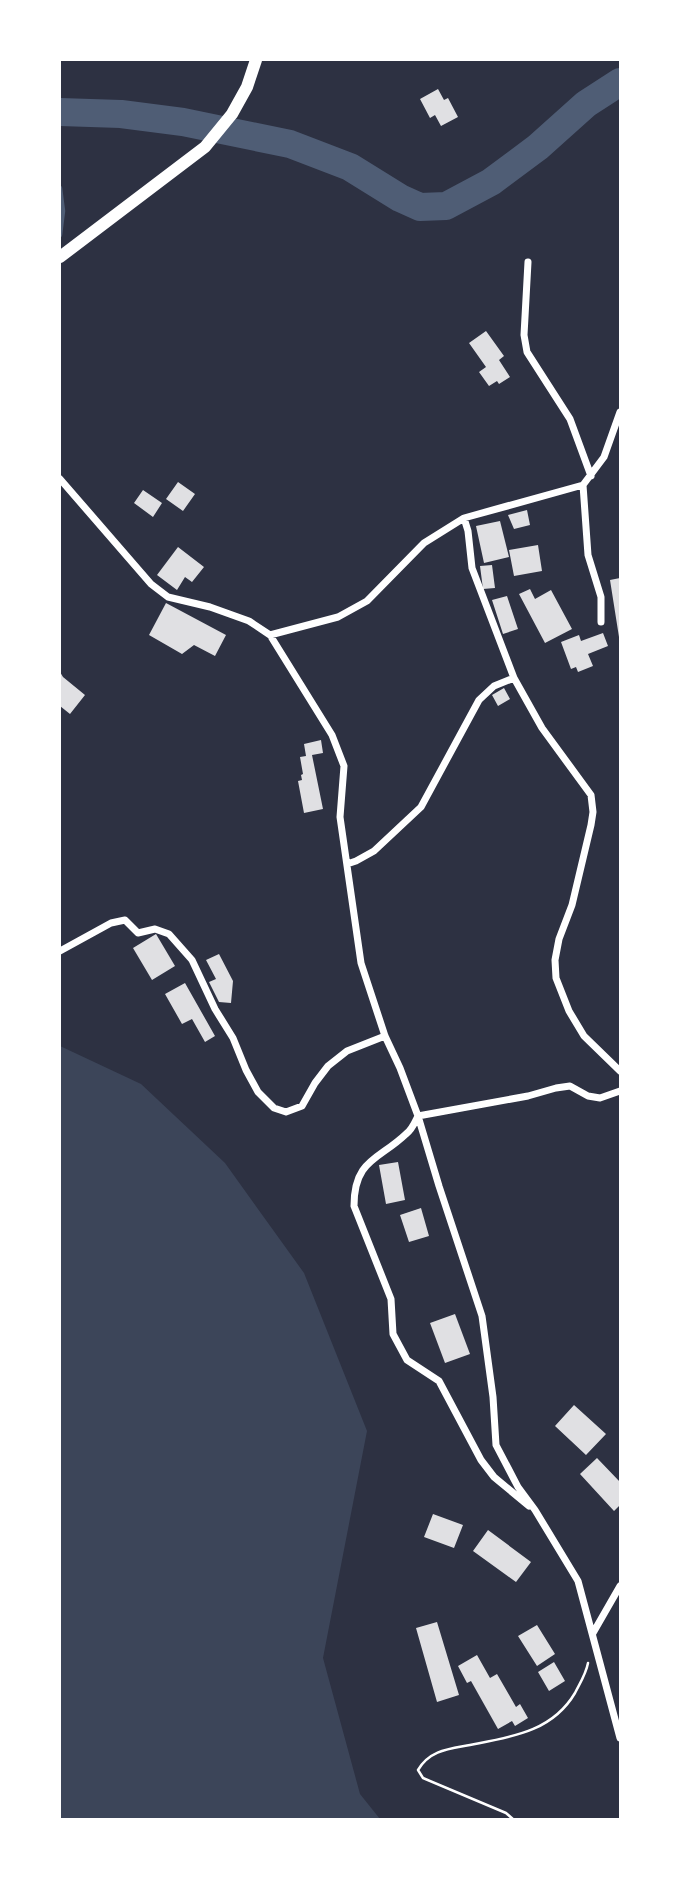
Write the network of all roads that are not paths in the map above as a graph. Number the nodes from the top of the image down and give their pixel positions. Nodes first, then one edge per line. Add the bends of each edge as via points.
1 (256, 60) edge
2 (60, 257) edge
3 (527, 262) dead end
4 (621, 412) edge
5 (591, 476) junction
6 (60, 479) edge
7 (583, 485) junction
8 (464, 518) junction
9 (600, 622) dead end
10 (270, 635) junction
11 (514, 678) junction
12 (347, 864) junction
13 (60, 951) edge
14 (385, 1036) junction
15 (621, 1071) edge
16 (621, 1091) edge
17 (418, 1116) junction
18 (535, 1510) junction
19 (621, 1586) edge
20 (593, 1633) junction
21 (621, 1738) edge

1 - 2 street via 232,114 205,147
3 - 5 street via 527,352 570,419
4 - 5 street via 604,457
5 - 7 street
6 - 10 street via 151,584 168,597 249,621
7 - 8 street
7 - 9 street via 588,555 601,597
8 - 10 street via 424,543 367,601 338,617
8 - 11 street via 472,568
10 - 12 street via 332,735 344,766 340,817
11 - 12 street via 494,685 479,700 421,807 374,851
11 - 15 street via 542,728 591,795 591,825 559,939 556,978 584,1036
12 - 14 street via 361,963
13 - 14 street via 125,920 138,933 155,929 169,934 192,960 258,1092 274,1108 286,1112 302,1106 328,1066 347,1051
14 - 17 street
16 - 17 street via 600,1098 570,1086
17 - 18 street via 482,1316 496,1446
17 - 18 street via 409,1133 373,1157 359,1176 354,1206 391,1299 393,1334 407,1360 439,1381 481,1460 494,1477
18 - 20 street via 578,1581
19 - 20 street
20 - 21 street

